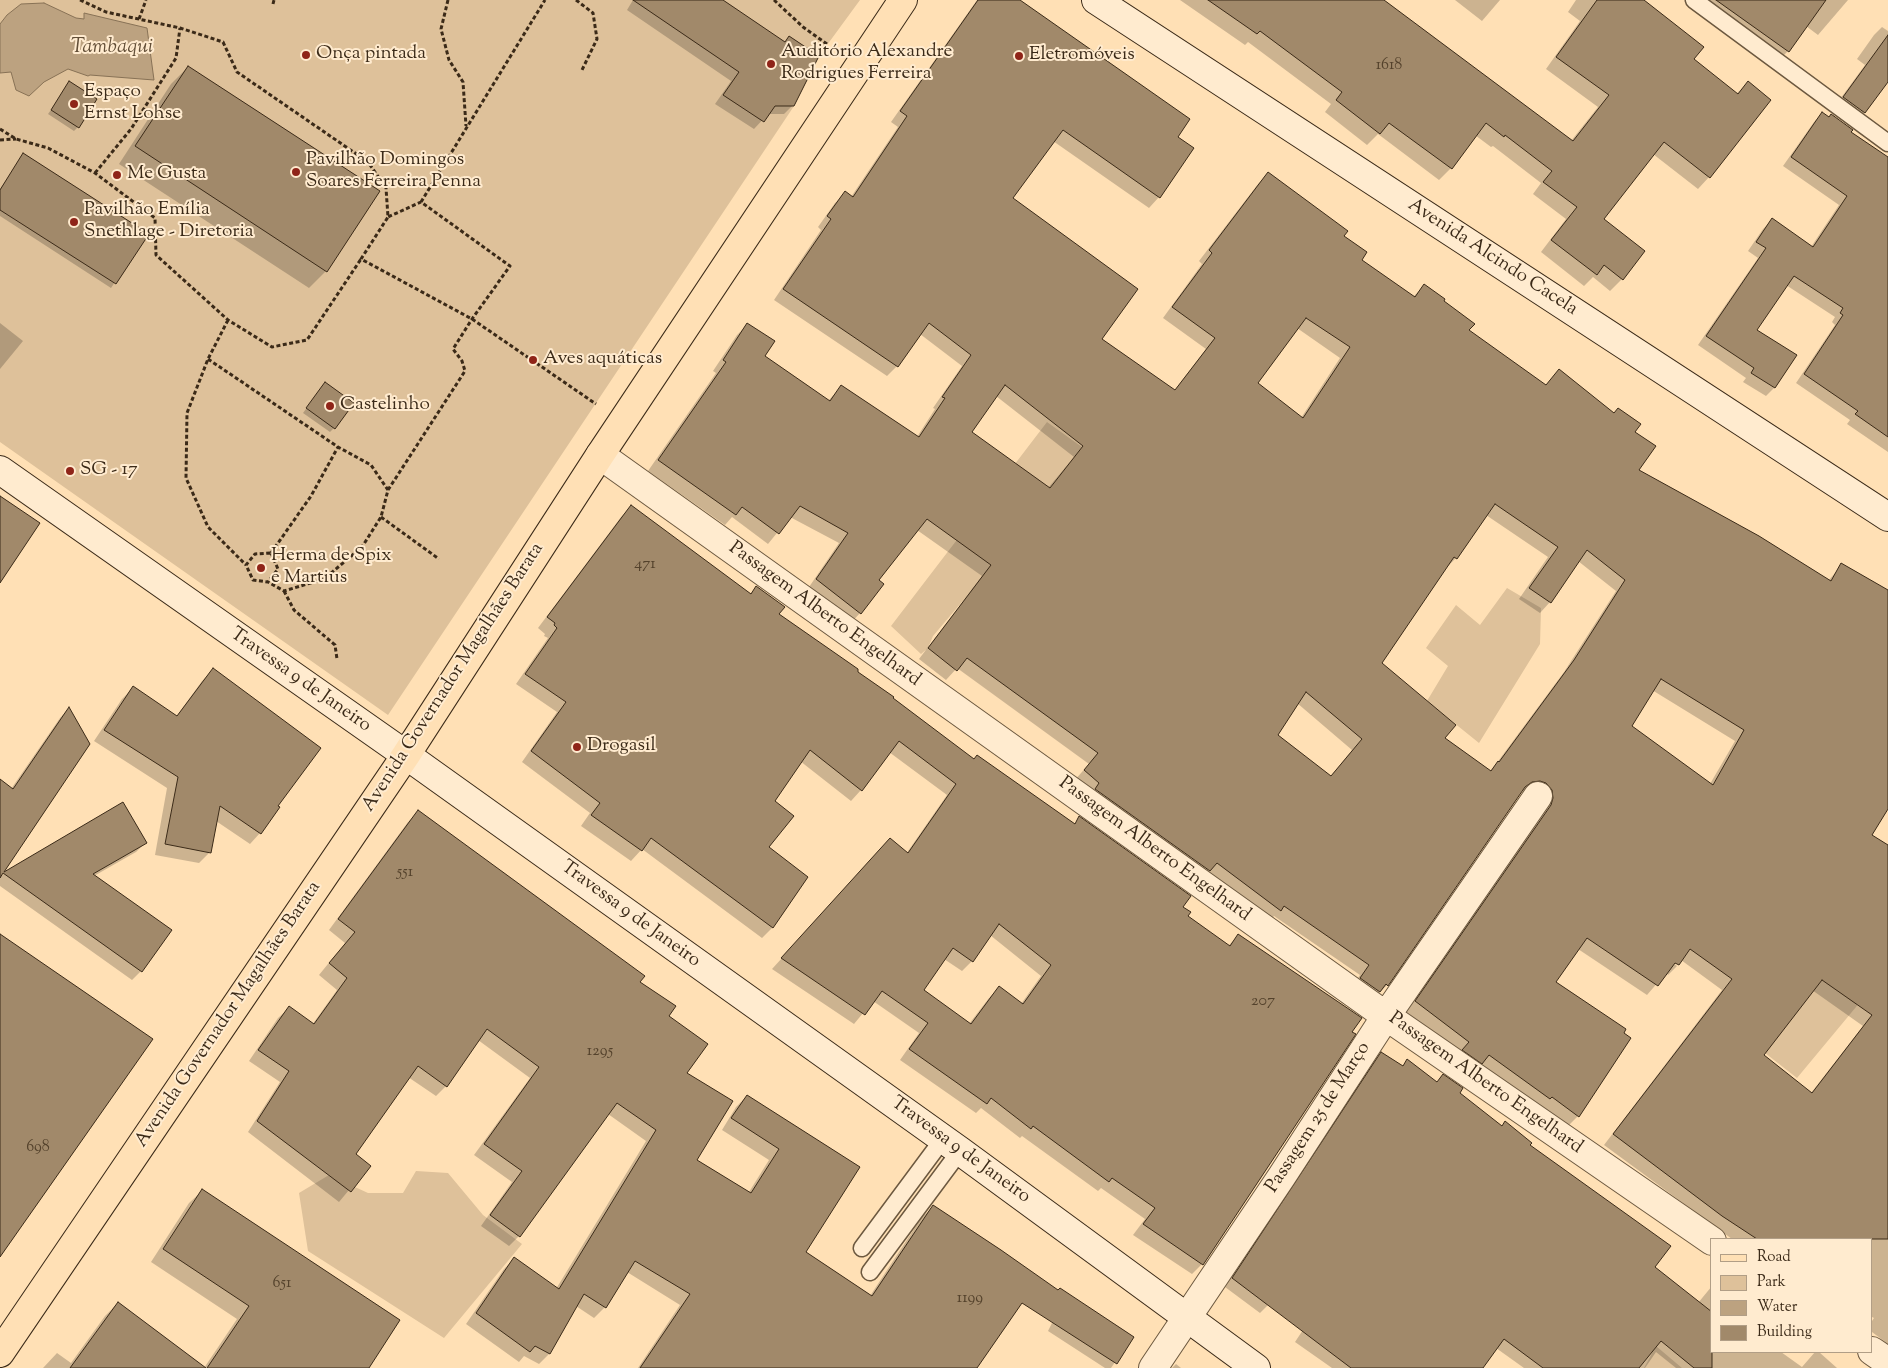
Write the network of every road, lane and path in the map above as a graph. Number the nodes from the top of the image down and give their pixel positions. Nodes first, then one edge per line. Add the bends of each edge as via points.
1 (80, 0) edge
2 (146, 0) edge
3 (448, 0) edge
4 (545, 0) edge
5 (576, 0) edge
6 (774, 0) edge
7 (904, 0) edge
8 (1096, 0) edge
9 (1694, 0) edge
10 (139, 19) junction
11 (180, 28) junction
12 (827, 44) dead end
13 (582, 72) dead end
14 (466, 127) junction
15 (0, 129) edge
16 (16, 139) junction
17 (0, 140) edge
18 (1888, 143) edge
19 (95, 173) junction
20 (421, 202) junction
21 (388, 217) junction
22 (361, 259) junction
23 (472, 319) junction
24 (228, 320) junction
25 (208, 359) junction
26 (596, 404) dead end
27 (338, 447) junction
28 (600, 455) junction
29 (0, 470) edge
30 (388, 490) junction
31 (1886, 512) edge
32 (381, 517) junction
33 (271, 553) junction
34 (439, 559) dead end
35 (246, 565) junction
36 (268, 582) junction
37 (284, 591) junction
38 (337, 659) dead end
39 (406, 755) junction
40 (1538, 796) dead end
41 (1386, 1016) junction
42 (952, 1145) junction
43 (1710, 1240) edge
44 (862, 1248) dead end
45 (870, 1272) dead end
46 (1187, 1318) junction
47 (1873, 1352) edge
48 (0, 1353) edge
49 (1888, 1362) edge
50 (1153, 1368) edge
51 (1256, 1368) edge

1 - 10 path via 106,12
2 - 10 path
3 - 14 path via 441,29 449,60 463,82
4 - 14 path
5 - 13 path via 593,14 597,39
6 - 12 path via 803,28
7 - 28 main road, Avenida Governador Magalhães Barata
8 - 31 main road, Avenida Alcindo Cacela
9 - 18 lane
10 - 11 path
11 - 19 path via 176,58 131,130
11 - 21 path via 223,42 237,72 368,162 386,188
14 - 20 path
15 - 16 path
16 - 17 path
16 - 19 path via 48,148
19 - 24 path via 155,218 156,254
20 - 21 path
20 - 23 path via 510,266
21 - 22 path
22 - 23 path
22 - 24 path via 307,340 272,347
23 - 26 path
23 - 30 path via 453,349 465,371
24 - 25 path
25 - 27 path
25 - 35 path via 187,413 186,478 208,527
27 - 30 path via 372,465
27 - 33 path via 311,496
28 - 39 main road, Avenida Governador Magalhães Barata
28 - 41 main road, Passagem Alberto Engelhard
29 - 39 main road, Travessa 9 de Janeiro
30 - 32 path
32 - 34 path
32 - 37 path via 362,546 324,578
33 - 35 path via 255,554
33 - 36 path via 278,569
35 - 36 path via 253,580
36 - 37 path
37 - 38 path via 294,610 335,645
39 - 42 main road, Travessa 9 de Janeiro
39 - 48 main road, Avenida Governador Magalhães Barata
40 - 41 main road, Passagem 25 de Março
41 - 43 main road, Passagem Alberto Engelhard
41 - 46 main road, Passagem 25 de Março
42 - 44 lane
42 - 45 lane
42 - 46 main road, Travessa 9 de Janeiro
46 - 50 main road, Passagem 25 de Março
46 - 51 main road, Travessa 9 de Janeiro
47 - 49 main road

